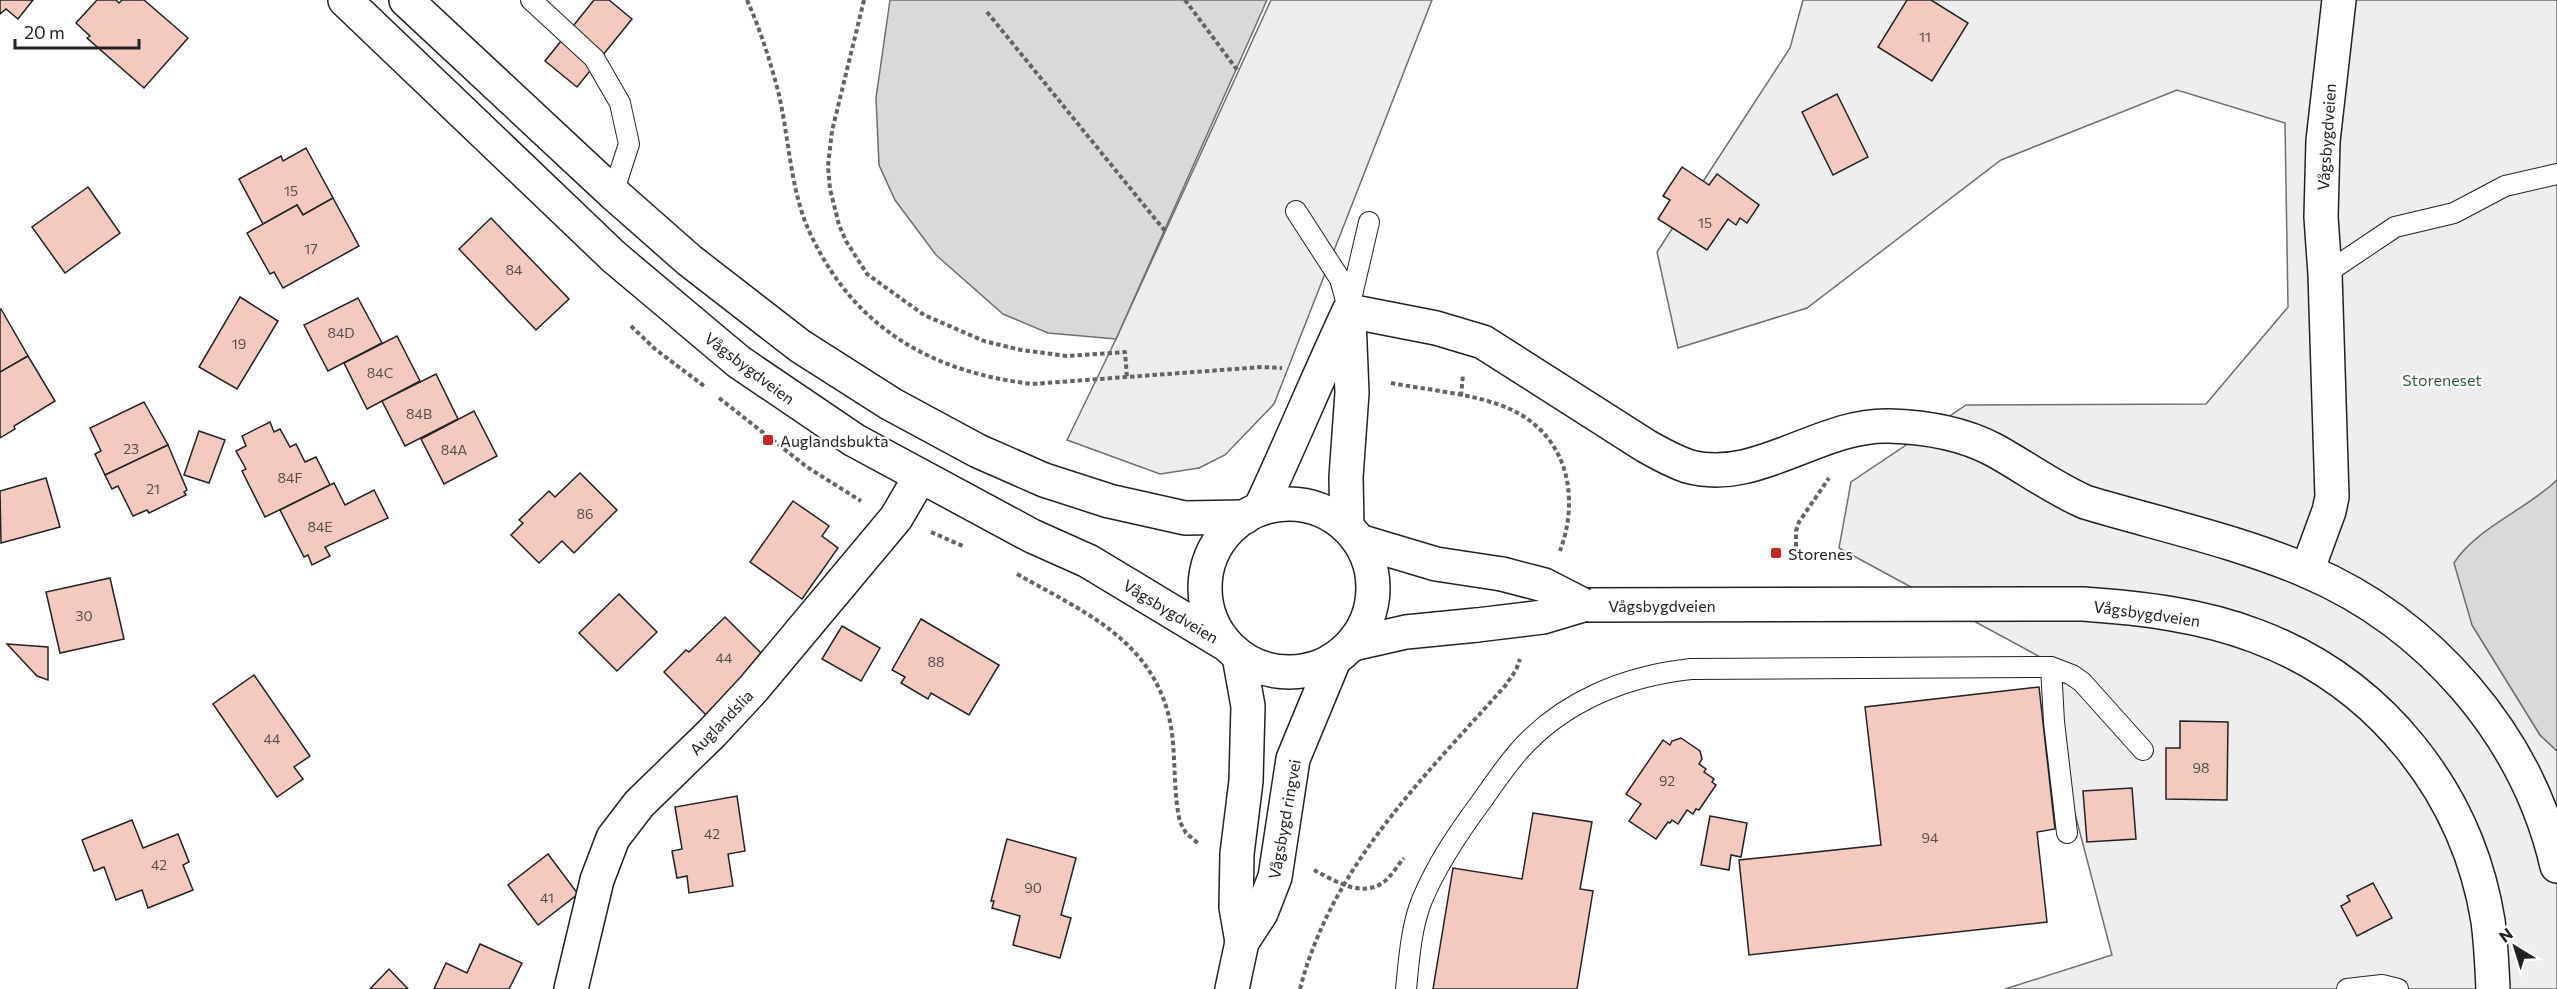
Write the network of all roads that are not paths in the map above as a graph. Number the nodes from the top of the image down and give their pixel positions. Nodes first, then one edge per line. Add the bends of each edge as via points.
1 (345, 0) edge
2 (406, 0) edge
3 (531, 0) edge
4 (2339, 0) edge
5 (2557, 174) edge
6 (613, 193) junction
7 (1296, 211) dead end
8 (1369, 222) dead end
9 (2325, 274) junction
10 (1349, 311) junction
11 (920, 477) junction
12 (1253, 513) junction
13 (1353, 534) junction
14 (2307, 571) junction
15 (1583, 605) junction
16 (1231, 649) junction
17 (1343, 652) junction
18 (2051, 667) junction
19 (2143, 750) dead end
20 (2067, 833) dead end
21 (2557, 866) edge
22 (1242, 942) junction
23 (571, 989) edge
24 (1232, 989) edge
25 (1406, 989) edge
26 (2347, 989) edge
27 (2398, 989) edge
28 (2493, 989) edge

1 - 11 main road, Vågsbygdveien via 614,257 688,321 798,404
2 - 6 main road
3 - 6 lane via 594,58 620,103 629,144
4 - 9 main road, Vågsbygdveien via 2323,141 2321,217
5 - 9 lane via 2505,186 2454,213 2395,227
6 - 12 main road via 689,260 800,346 891,404 978,451 1044,480 1109,501 1185,518
7 - 10 lane via 1340,279
8 - 10 lane
9 - 14 main road, Vågsbygdveien via 2331,497
10 - 12 main road
10 - 13 main road via 1352,393 1346,477
10 - 14 main road via 1436,328 1483,342 1646,446 1690,466 1717,470 1747,467 1854,429 1930,429 1995,451 2085,502
11 - 16 main road, Vågsbygdveien via 1088,561
11 - 23 main road, Auglandslia via 896,518 753,688 639,804 613,838 597,880
12 - 13 main road via 1277,505 1314,508 1332,515
12 - 16 main road via 1228,530 1208,566 1207,608 1213,626
13 - 15 main road, Vågsbygdveien, bridge via 1436,564 1544,585
13 - 17 main road via 1368,557 1372,603 1365,624
14 - 21 main road via 2390,618 2434,653 2461,681 2487,715 2533,793
15 - 17 main road, Vågsbygdveien, bridge via 1543,617 1406,632
15 - 28 main road, Vågsbygdveien via 2082,604 2191,617 2256,636 2309,660 2364,699 2411,746 2442,791 2479,882
16 - 17 main road via 1255,666 1292,673 1310,670
16 - 22 main road, Vågsbygd ringvei via 1248,706 1236,907
17 - 22 main road, Vågsbygd ringvei via 1293,759 1275,877 1261,913
18 - 19 lane via 2082,682
18 - 20 lane
18 - 25 lane via 1691,669 1637,679 1595,694 1548,724 1520,750 1443,856 1422,901 1410,950
22 - 24 main road, Vågsbygd ringvei
26 - 27 lane via 2382,985

